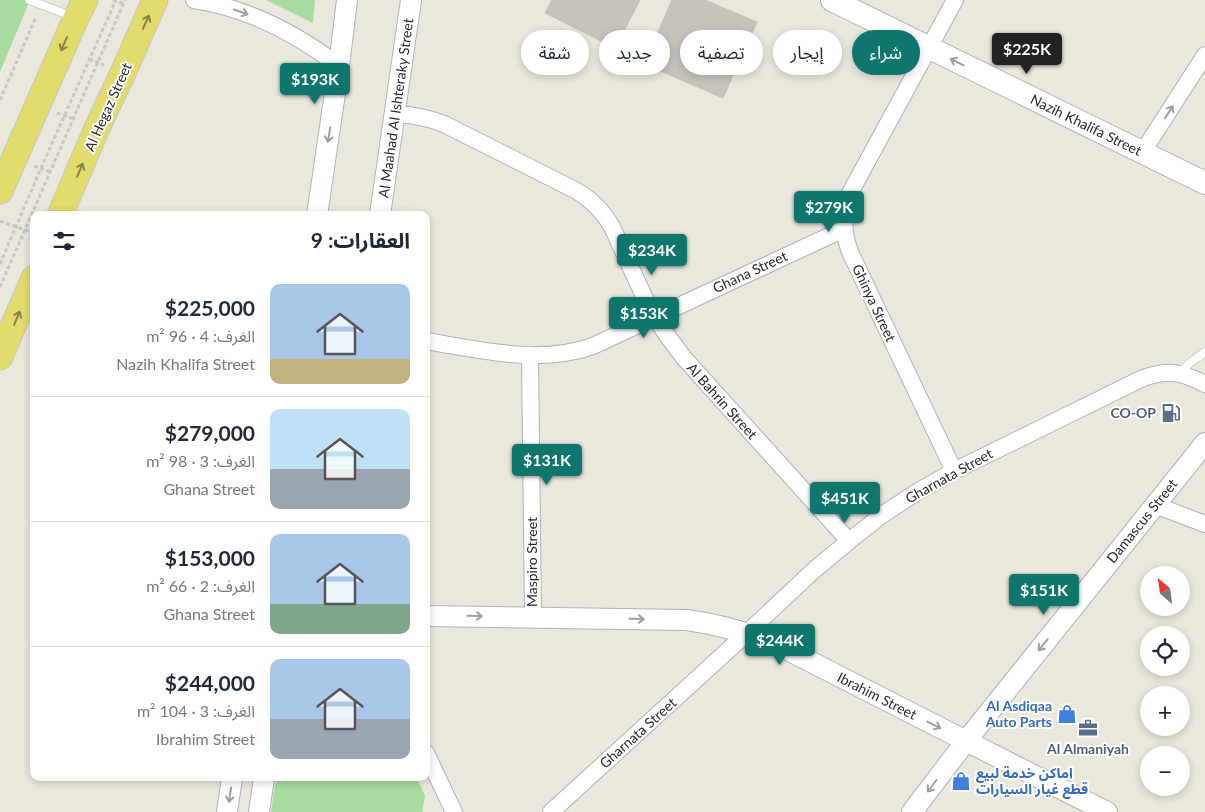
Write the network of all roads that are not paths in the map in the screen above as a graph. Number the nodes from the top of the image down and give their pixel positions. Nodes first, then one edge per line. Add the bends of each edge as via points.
1 (29, 0) edge
2 (155, 0) edge
3 (194, 0) edge
4 (347, 0) edge
5 (411, 0) edge
6 (832, 0) edge
7 (955, 0) edge
8 (81, 9) edge
9 (929, 48) junction
10 (1205, 55) edge
11 (339, 66) junction
12 (395, 114) junction
13 (1142, 153) junction
14 (1205, 183) edge
15 (0, 191) edge
16 (62, 211) edge
17 (318, 211) edge
18 (381, 211) edge
19 (844, 229) junction
20 (30, 287) edge
21 (655, 317) junction
22 (430, 342) edge
23 (1205, 352) edge
24 (530, 356) junction
25 (0, 357) edge
26 (1179, 373) junction
27 (1205, 384) edge
28 (1205, 443) edge
29 (954, 471) junction
30 (1155, 505) junction
31 (1205, 524) edge
32 (848, 541) junction
33 (430, 616) edge
34 (533, 617) junction
35 (747, 633) junction
36 (966, 741) junction
37 (430, 761) edge
38 (232, 781) edge
39 (264, 781) edge
40 (227, 812) edge
41 (260, 812) edge
42 (454, 812) edge
43 (551, 812) edge
44 (912, 812) edge
45 (1108, 812) edge

1 - 8 lane via 41,5
16 -> 2 main road, Al Hegaz Street
3 -> 11 street via 233,9 273,25
4 - 11 street
5 - 12 street, Al Maahad Al Ishteraky Street
6 - 9 main road, Nazih Khalifa Street
7 - 9 street, Ghinya Street
8 -> 15 main road
13 -> 9 main road, Nazih Khalifa Street
9 - 19 street, Ghinya Street via 850,194 845,207
13 -> 10 street
11 -> 17 street
12 - 18 street, Al Maahad Al Ishteraky Street
12 - 21 street, Al Bahrin Street via 444,124 586,197 601,210 608,222
13 - 14 main road, Nazih Khalifa Street
19 - 21 street, Ghana Street
19 - 29 street, Ghinya Street via 847,246
25 -> 20 main road
21 - 24 street, Ghana Street via 583,350
21 - 32 street, Al Bahrin Street via 684,358
22 - 24 street, Ghana Street
23 - 26 lane
24 - 34 street, Maspiro Street
26 - 27 street, Gharnata Street
26 - 29 street, Gharnata Street via 1160,373 1142,378
28 - 30 street, Damascus Street
29 - 32 street, Gharnata Street
30 - 31 street
30 -> 36 street, Damascus Street
32 - 35 street, Gharnata Street
33 -> 34 street, Ibrahim Street
34 -> 35 street, Ibrahim Street via 686,620
35 -> 36 street, Ibrahim Street via 776,644
35 - 43 street, Gharnata Street
36 -> 44 street, Damascus Street
36 - 45 street, Ibrahim Street
37 - 42 street
38 -> 40 street
39 - 41 street

